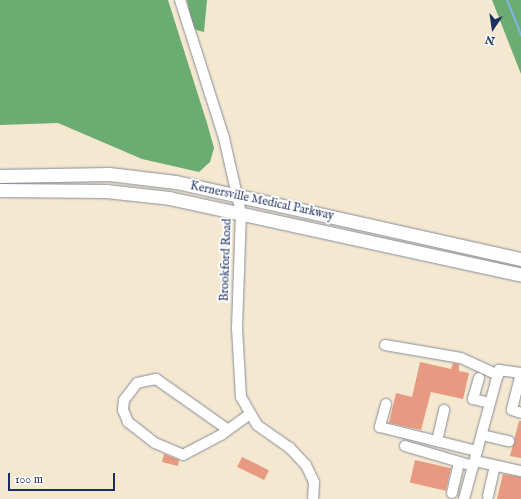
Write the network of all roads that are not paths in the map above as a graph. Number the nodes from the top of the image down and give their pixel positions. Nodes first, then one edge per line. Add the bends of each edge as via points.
1 (180, 0) edge
2 (5, 176) edge
3 (5, 190) edge
4 (237, 194) junction
5 (241, 213) junction
6 (448, 243) junction
7 (445, 257) junction
8 (521, 259) edge
9 (521, 275) edge
10 (385, 345) dead end
11 (498, 372) junction
12 (521, 373) edge
13 (479, 378) dead end
14 (518, 392) edge
15 (490, 403) junction
16 (386, 404) dead end
17 (444, 410) dead end
18 (521, 413) edge
19 (250, 415) junction
20 (227, 429) junction
21 (482, 435) junction
22 (437, 441) junction
23 (509, 441) dead end
24 (404, 446) dead end
25 (475, 459) junction
26 (459, 463) junction
27 (495, 466) junction
28 (521, 471) edge
29 (452, 493) dead end
30 (488, 496) dead end
31 (313, 499) edge
32 (464, 499) edge

1 - 4 street, Brookford Road via 224,138
2 - 3 main road
2 - 4 main road, Kernersville Medical Parkway via 134,176
3 - 5 main road, Kernersville Medical Parkway via 154,196
4 - 5 street, Brookford Road
4 - 6 main road, Kernersville Medical Parkway
5 - 7 main road, Kernersville Medical Parkway
5 - 19 street, Brookford Road via 238,364 242,396
6 - 7 main road
6 - 8 main road, Kernersville Medical Parkway
7 - 9 main road, Kernersville Medical Parkway
10 - 11 street via 461,358
11 - 12 street
11 - 15 street
12 - 14 street
13 - 15 street via 473,399
14 - 18 street via 512,410
15 - 21 street
16 - 22 street via 380,427
17 - 22 street
19 - 20 street
19 - 31 street, Brookford Road via 264,432 289,447 306,465 314,482
20 - 20 street via 183,455 168,451 128,422 123,410 124,400 137,383 156,379
21 - 23 street
21 - 25 street
22 - 25 street
24 - 26 street
25 - 26 street
25 - 27 street
25 - 32 street
26 - 29 street
27 - 28 street
27 - 30 street

